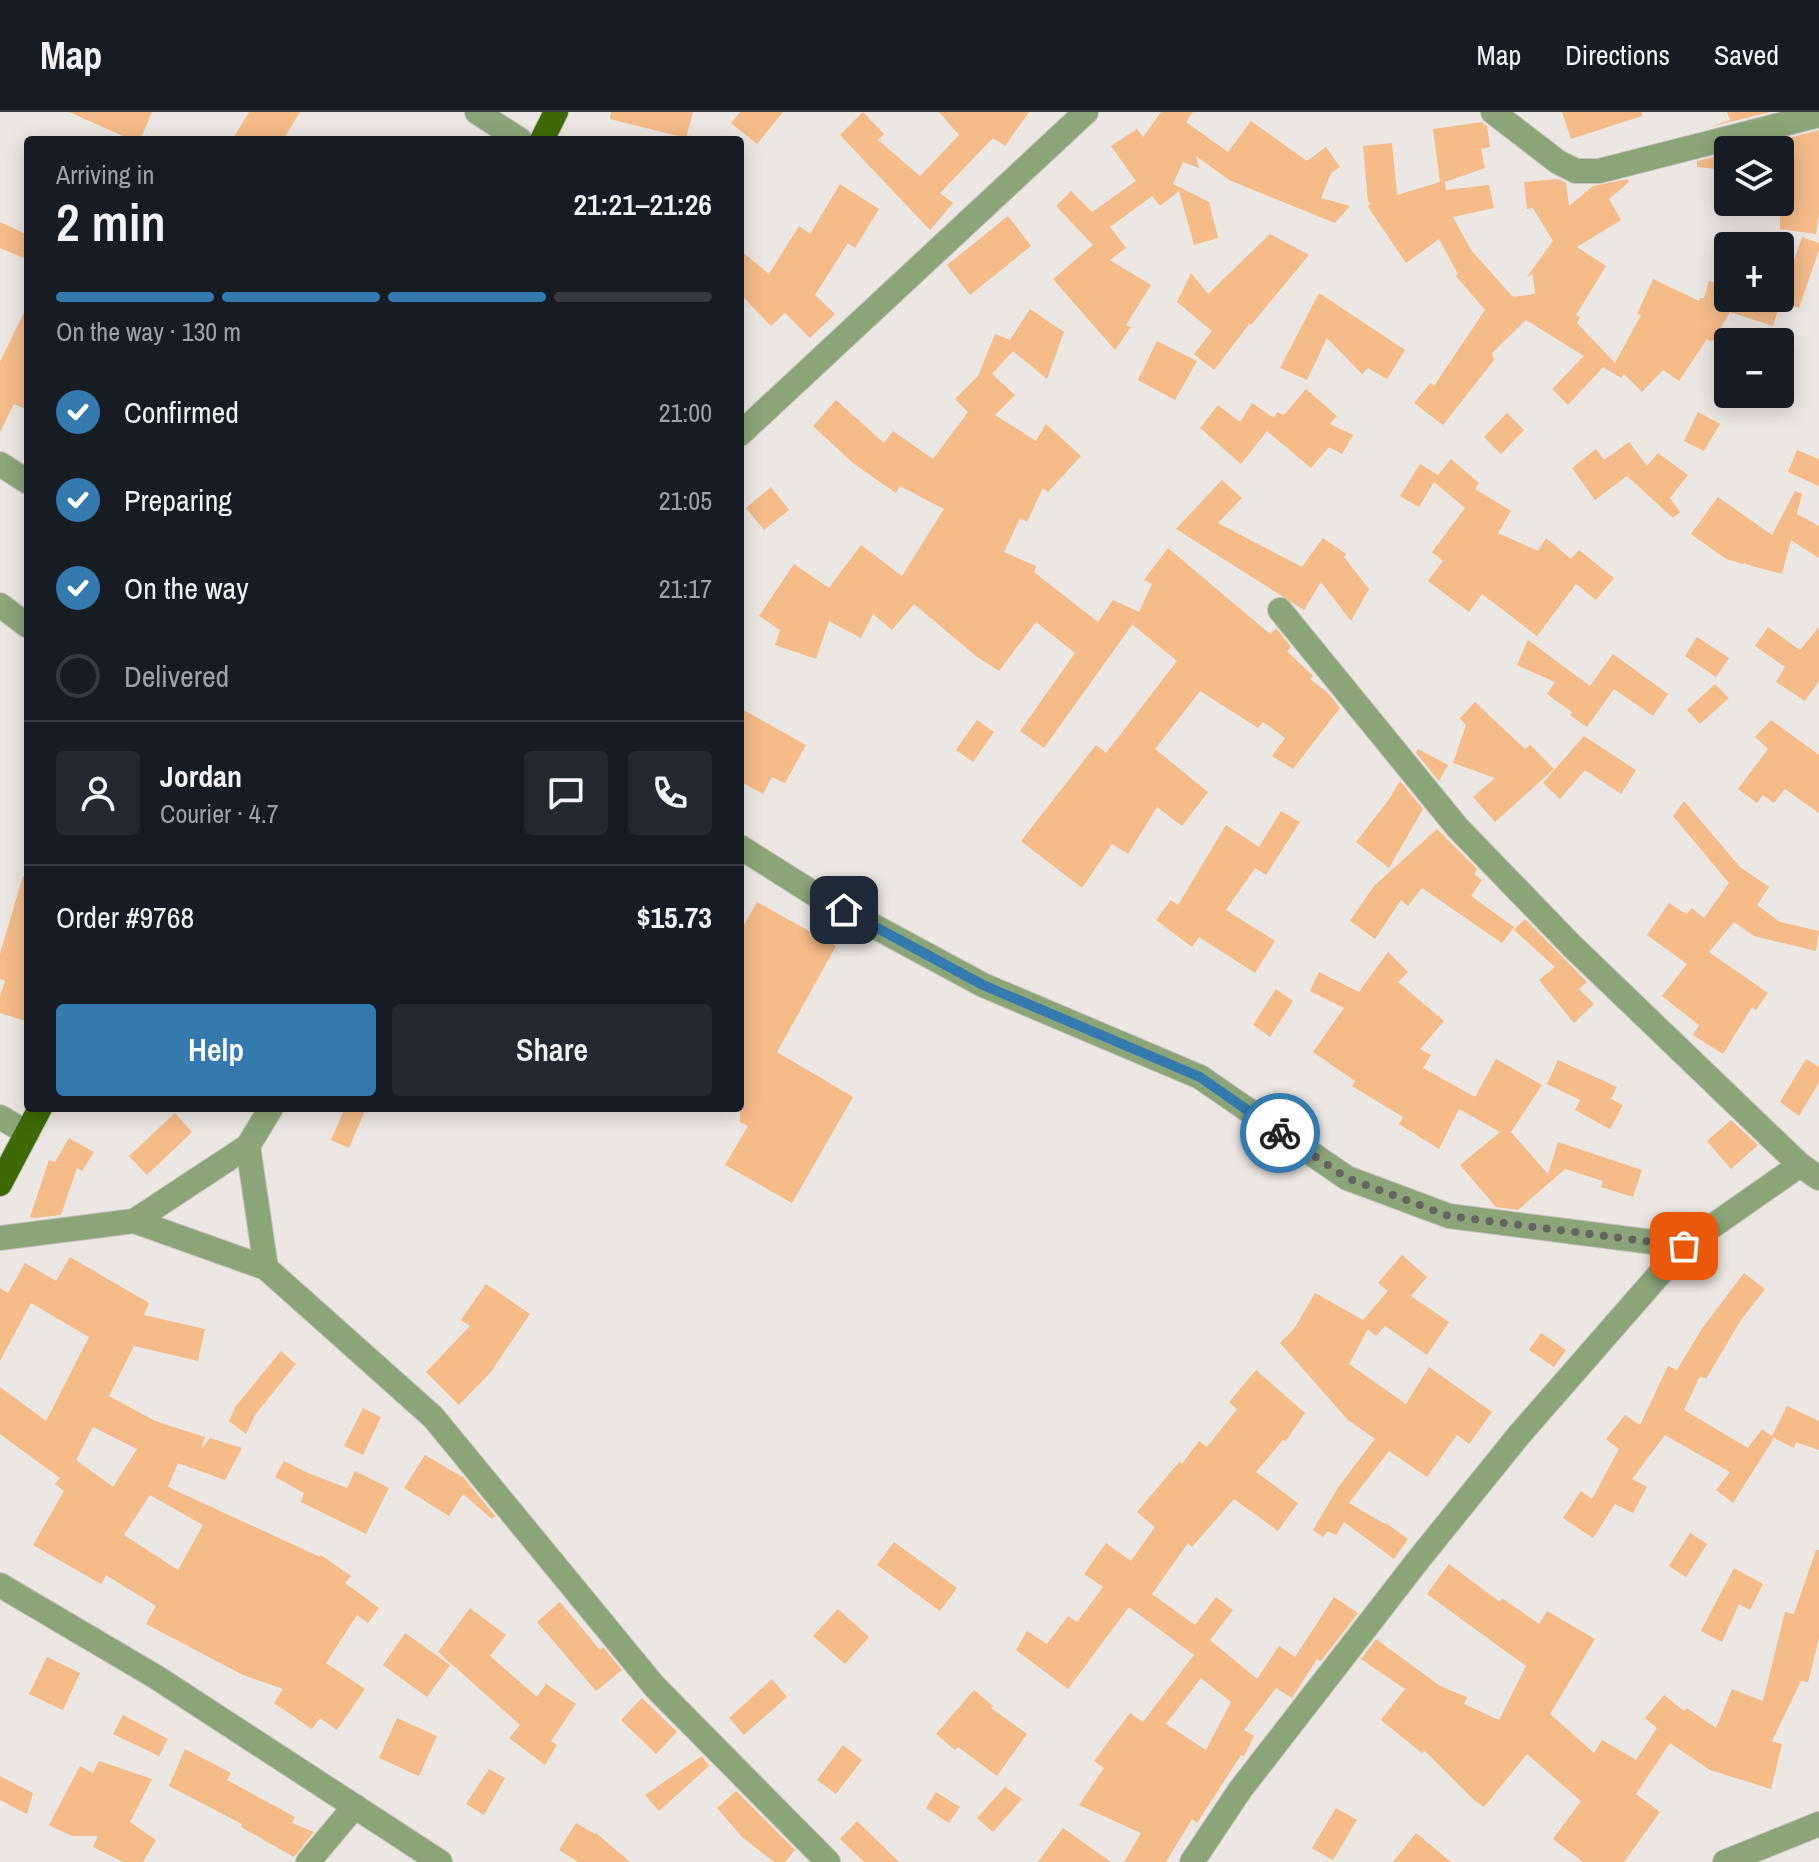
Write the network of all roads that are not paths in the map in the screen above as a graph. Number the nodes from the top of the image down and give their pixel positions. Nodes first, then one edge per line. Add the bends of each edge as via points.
1 (477, 112) edge
2 (556, 112) edge
3 (1086, 112) edge
4 (1493, 112) edge
5 (1815, 114) edge
6 (514, 136) edge
7 (544, 136) edge
8 (744, 430) edge
9 (0, 464) edge
10 (24, 479) edge
11 (0, 605) edge
12 (1280, 610) dead end
13 (24, 623) edge
14 (744, 850) edge
15 (38, 1112) edge
16 (269, 1112) edge
17 (0, 1117) edge
18 (27, 1133) junction
19 (248, 1146) junction
20 (1810, 1171) edge
21 (0, 1184) edge
22 (134, 1221) junction
23 (0, 1238) edge
24 (1684, 1246) junction
25 (266, 1268) junction
26 (0, 1585) edge
27 (355, 1806) junction
28 (1819, 1824) edge
29 (308, 1862) edge
30 (440, 1862) edge
31 (828, 1862) edge
32 (1192, 1862) edge
33 (1725, 1862) edge

1 - 6 street
2 - 7 main road
3 - 8 street
4 - 5 street via 1576,171 1599,171
9 - 10 street
11 - 13 street
12 - 20 street via 1457,827 1572,946
14 - 24 street via 816,895 983,985 1200,1077 1347,1178 1449,1216
15 - 18 main road
16 - 19 street
17 - 18 street
18 - 21 main road
19 - 22 street
19 - 25 street
20 - 24 street
22 - 23 street
22 - 25 street
24 - 32 street via 1419,1559 1240,1790
25 - 31 street via 433,1417 655,1687
26 - 27 street via 156,1677
27 - 29 street
27 - 30 street
28 - 33 street

